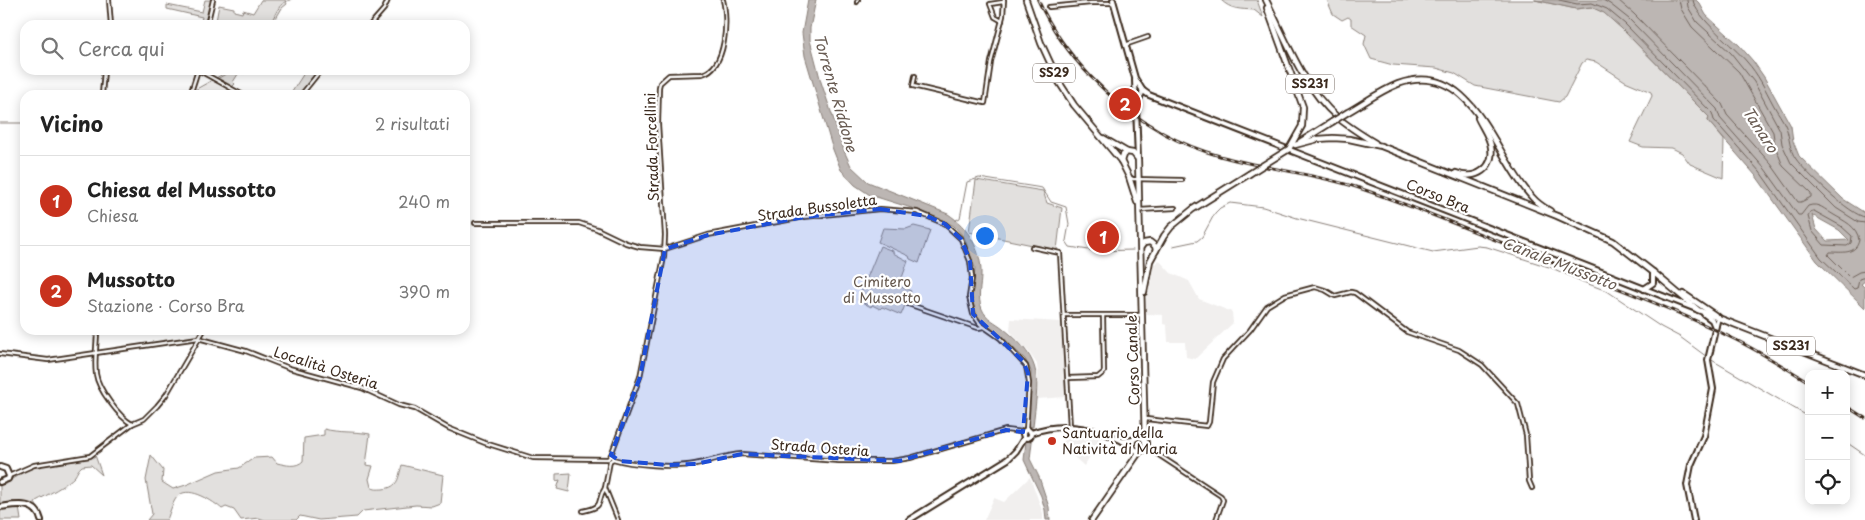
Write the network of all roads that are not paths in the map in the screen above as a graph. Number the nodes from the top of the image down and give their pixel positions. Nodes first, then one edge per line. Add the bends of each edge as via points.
1 (109, 0) edge
2 (213, 0) edge
3 (388, 0) edge
4 (723, 0) edge
5 (1026, 0) edge
6 (1265, 0) edge
7 (1004, 1) edge
8 (1114, 1) edge
9 (1049, 7) dead end
10 (111, 20) edge
11 (208, 20) edge
12 (374, 20) edge
13 (1002, 21) junction
14 (1148, 37) dead end
15 (1125, 45) junction
16 (104, 75) edge
17 (196, 75) edge
18 (206, 75) edge
19 (318, 75) edge
20 (915, 76) dead end
21 (102, 90) edge
22 (192, 90) edge
23 (234, 90) edge
24 (305, 90) edge
25 (1139, 92) junction
26 (1473, 108) junction
27 (1111, 146) junction
28 (1137, 146) junction
29 (1292, 146) junction
30 (1381, 146) junction
31 (1129, 152) junction
32 (1418, 161) junction
33 (1122, 164) junction
34 (1134, 165) junction
35 (1129, 177) junction
36 (1138, 178) junction
37 (1182, 180) dead end
38 (1138, 208) junction
39 (1175, 208) dead end
40 (1557, 216) junction
41 (475, 223) dead end
42 (1140, 232) junction
43 (1164, 236) junction
44 (1150, 243) junction
45 (1032, 247) dead end
46 (665, 249) junction
47 (1141, 249) junction
48 (1156, 250) junction
49 (1153, 257) junction
50 (1653, 272) junction
51 (1666, 282) junction
52 (1644, 289) junction
53 (1142, 300) junction
54 (908, 304) dead end
55 (1698, 310) junction
56 (1065, 315) junction
57 (1143, 315) junction
58 (1103, 316) junction
59 (1718, 317) junction
60 (984, 327) junction
61 (1715, 327) junction
62 (97, 335) edge
63 (200, 335) edge
64 (198, 338) junction
65 (97, 353) junction
66 (0, 354) edge
67 (1865, 375) edge
68 (1068, 378) junction
69 (1146, 419) junction
70 (132, 424) junction
71 (1070, 427) junction
72 (1024, 433) junction
73 (1031, 433) junction
74 (1136, 438) junction
75 (1122, 440) junction
76 (1145, 444) junction
77 (1133, 448) junction
78 (1140, 451) junction
79 (610, 458) junction
80 (1132, 463) junction
81 (0, 467) edge
82 (9, 476) junction
83 (0, 482) edge
84 (606, 488) junction
85 (1532, 488) dead end
86 (0, 506) edge
87 (583, 511) dead end
88 (41, 520) edge
89 (618, 520) edge
90 (909, 520) edge
91 (1092, 520) edge
92 (1216, 520) edge
93 (1694, 520) edge

1 - 10 street
2 - 11 street
3 - 12 street
4 - 46 street, Strada Forcellini via 725,36 712,68 702,74 669,74 660,82 658,124
5 - 27 main road, Corso Canale / SS29 via 1059,82 1074,105
6 - 29 main road via 1303,107 1302,126
6 - 30 main road, SS231 via 1321,101 1352,128
7 - 13 street
7 - 13 street via 990,4 995,17
8 - 9 street
8 - 15 street
13 - 20 street via 985,103 913,86
14 - 15 street
15 - 25 street
16 - 21 street
17 - 22 street
18 - 23 street
19 - 24 street
25 - 28 street via 1136,105
25 - 52 street, Corso Bra
26 - 29 main road, bridge via 1447,85 1413,80 1391,87
26 - 32 main road via 1492,148 1492,158 1486,168 1478,174 1466,176
26 - 40 main road via 1527,192
27 - 31 main road, Corso Canale / SS29
27 - 33 main road, Corso Canale / SS29
28 - 31 street
28 - 34 street
29 - 30 main road via 1333,138
29 - 43 main road, bridge via 1193,209
30 - 32 main road, SS231
31 - 33 main road via 1123,155
31 - 34 main road via 1135,154
32 - 40 main road, SS231
33 - 34 main road
33 - 35 main road, Corso Canale / SS29
34 - 36 main road, Corso Canale / SS29
35 - 36 street
35 - 38 main road, Corso Canale / SS29
36 - 37 street
36 - 38 main road, Corso Canale / SS29
38 - 39 street
38 - 42 main road, Corso Canale / SS29
40 - 50 main road, SS231 via 1613,241
41 - 46 street via 579,223 626,243
42 - 44 main road
42 - 47 main road, Corso Canale / SS29
43 - 44 main road
43 - 48 main road, Corso Canale
44 - 47 main road
44 - 48 main road
45 - 56 street via 1060,253
46 - 60 street, Strada Bussoletta via 708,235 804,217 880,209 916,212 945,224 961,239 970,261 970,308
46 - 79 street via 640,377
47 - 49 main road via 1145,258
47 - 53 main road, Corso Canale / SS29
48 - 49 main road, Corso Canale
49 - 53 main road, Corso Canale / SS29
50 - 51 main road, SS231
50 - 52 street via 1653,283
51 - 55 main road, SS231
51 - 59 main road, SS231
52 - 55 street, Corso Bra
53 - 57 main road, Corso Canale / SS29
54 - 60 street, Strada Bussoletta via 978,328
55 - 59 main road, Corso Bra / SS231
55 - 61 street
56 - 58 street
56 - 68 street
57 - 58 street
57 - 69 main road, Corso Canale / SS29
58 - 68 street via 1104,372 1098,377
59 - 61 street
59 - 67 main road, SS231
60 - 72 street, Strada Bussoletta via 1000,338 1027,369 1029,383
61 - 93 street via 1708,358 1712,394 1704,436 1691,465 1687,485
62 - 65 street
63 - 64 street
64 - 65 street, Località Osteria
64 - 70 street via 157,406 144,419
64 - 79 street, Località Osteria via 362,388 398,405 415,409 448,428 533,458
65 - 66 street, Località Osteria via 48,360
65 - 70 street via 97,380 118,413
68 - 71 street
69 - 74 main road, Corso Canale via 1143,431
69 - 76 main road, Corso Canale
69 - 85 street via 1207,426 1213,382 1223,359 1267,306 1285,295 1315,287 1335,296 1351,292 1406,332 1444,344 1473,358 1518,404 1526,435
70 - 82 street via 90,456 39,464
71 - 73 street
71 - 75 street
72 - 73 street
72 - 73 street via 1029,438
72 - 79 street, Strada Osteria via 1012,430 998,432 892,461 742,454 687,465
72 - 90 street via 1016,451 1008,459
74 - 75 street
74 - 76 main road via 1144,440
74 - 77 main road, Corso Canale
75 - 77 street
76 - 78 main road
76 - 92 street via 1221,496 1223,500
77 - 78 main road
77 - 80 main road
78 - 80 main road
79 - 84 street
80 - 91 main road
81 - 82 street via 6,469
82 - 83 street
84 - 87 street via 600,504
84 - 89 street
86 - 88 street via 29,506 37,511

